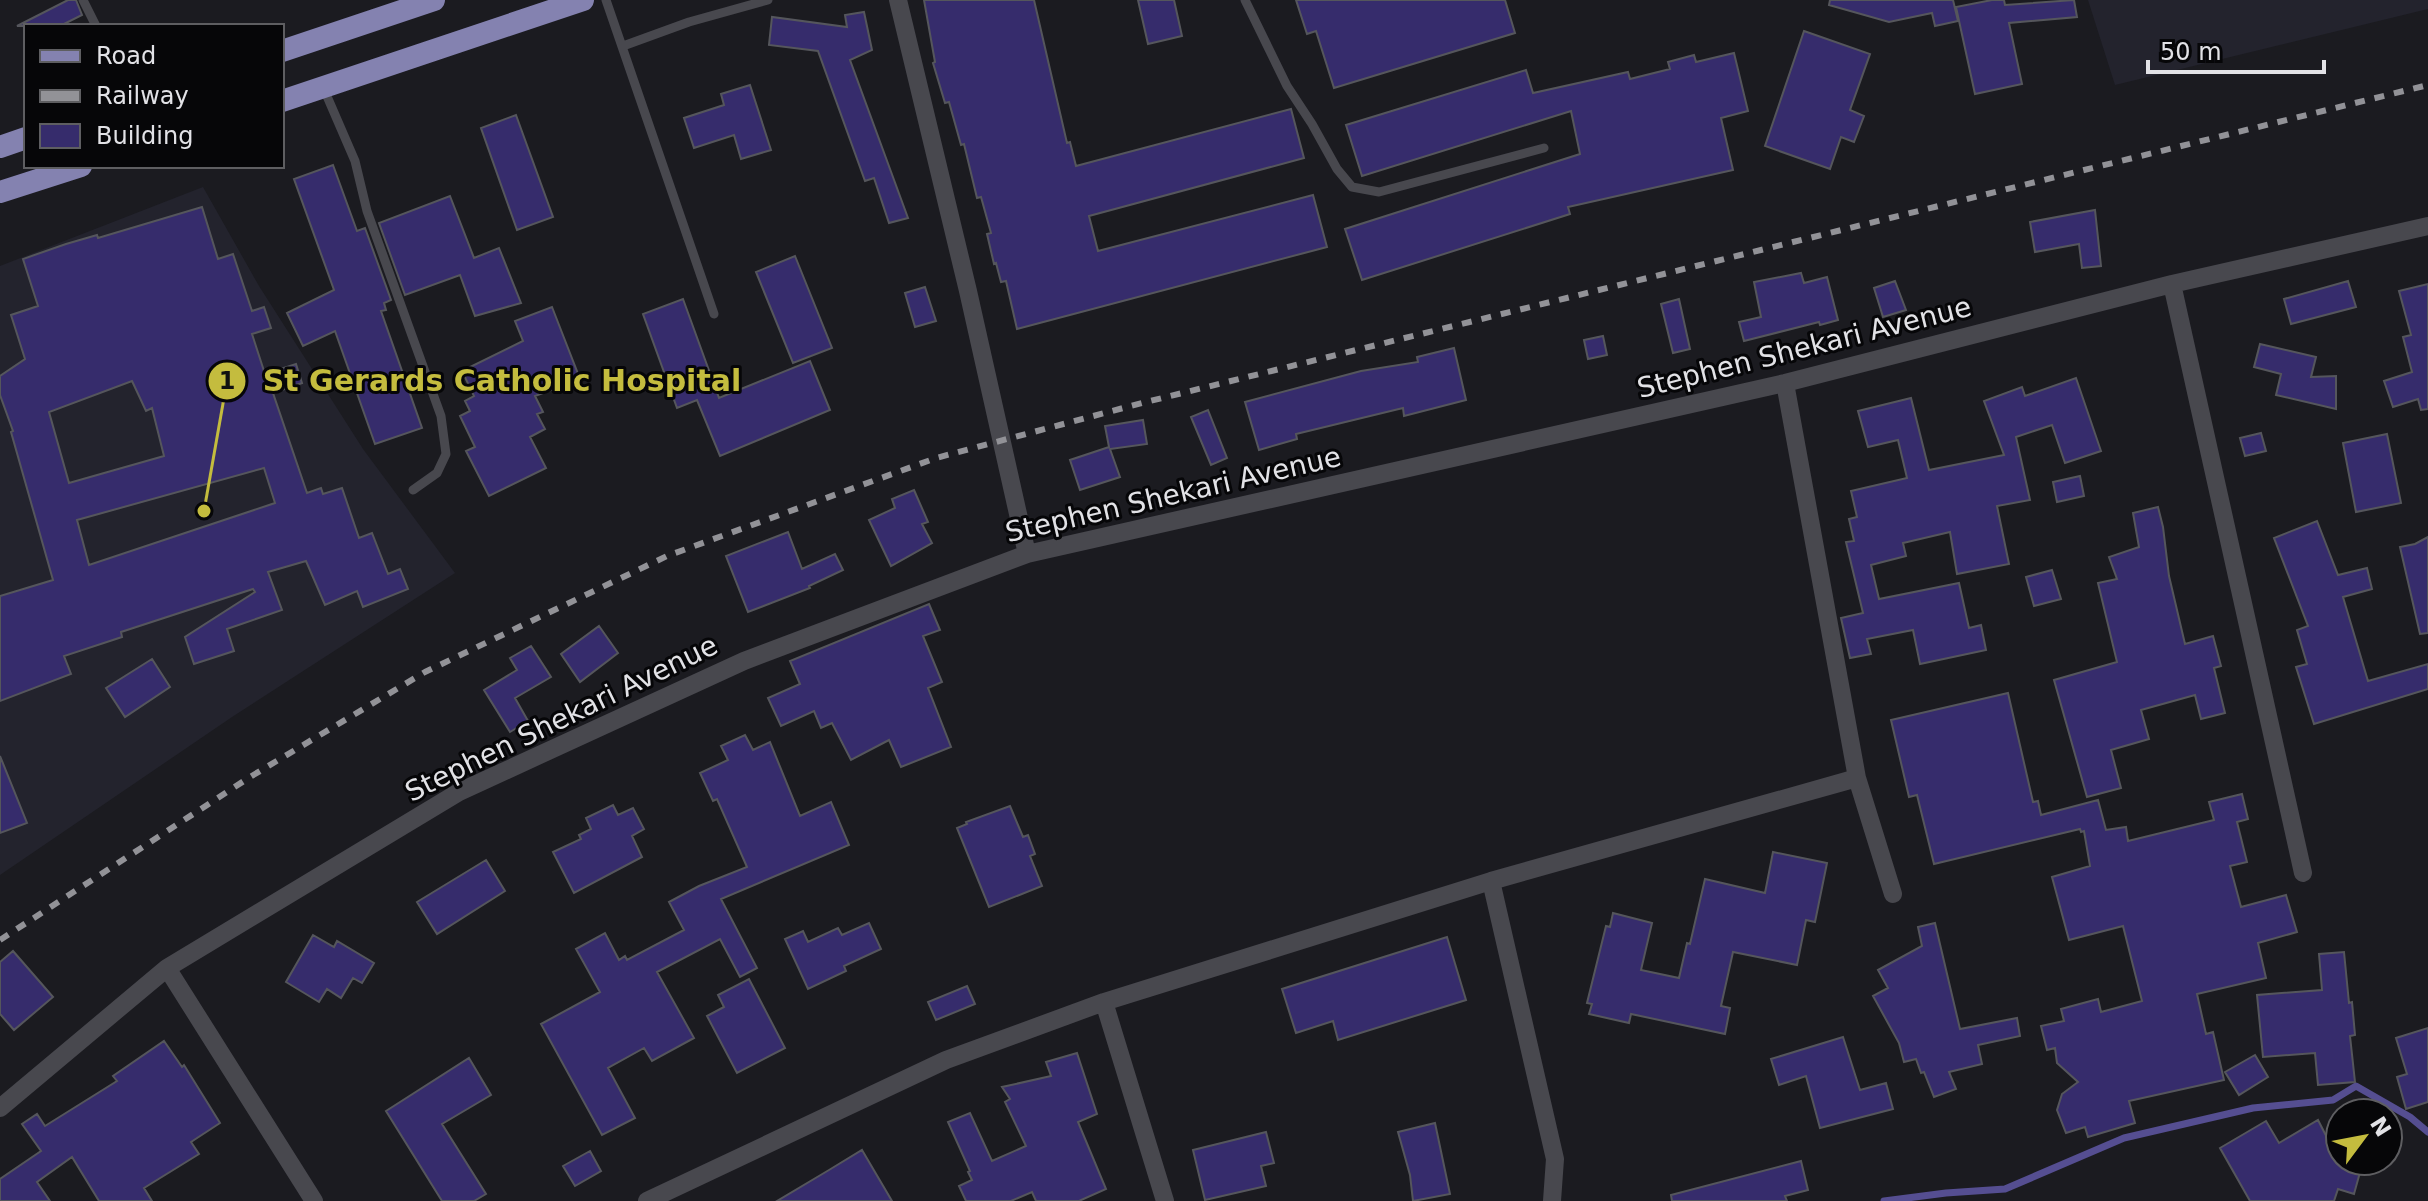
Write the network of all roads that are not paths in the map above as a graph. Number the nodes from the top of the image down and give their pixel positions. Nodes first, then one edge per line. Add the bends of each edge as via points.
1 (83, 0) edge
2 (434, 0) edge
3 (583, 0) edge
4 (606, 0) edge
5 (768, 0) edge
6 (898, 0) edge
7 (1245, 0) edge
8 (95, 24) edge
9 (623, 46) junction
10 (284, 50) edge
11 (323, 87) junction
12 (284, 100) edge
13 (24, 139) edge
14 (0, 147) edge
15 (1544, 148) dead end
16 (75, 168) edge
17 (0, 192) edge
18 (2428, 226) edge
19 (2172, 284) junction
20 (714, 314) dead end
21 (1785, 383) junction
22 (413, 490) dead end
23 (1027, 554) junction
24 (1857, 778) junction
25 (2303, 873) dead end
26 (1491, 881) junction
27 (1893, 894) dead end
28 (167, 968) junction
29 (1104, 1002) junction
30 (0, 1108) edge
31 (314, 1201) edge
32 (647, 1201) edge
33 (1165, 1201) edge
34 (1552, 1201) edge

1 - 8 lane
2 - 10 main road
3 - 11 main road
4 - 9 lane
5 - 9 lane
6 - 23 street
7 - 15 lane via 1287,86 1352,187 1379,192
9 - 20 lane
11 - 12 main road
11 - 22 lane via 355,161 367,211 441,416 446,454 437,473
13 - 14 main road
16 - 17 main road
18 - 19 street, Stephen Shekari Avenue
19 - 21 street, Stephen Shekari Avenue
19 - 25 street
21 - 23 street, Stephen Shekari Avenue
21 - 24 street
23 - 28 street, Stephen Shekari Avenue via 744,661 459,792
24 - 26 street
24 - 27 street
26 - 29 street
26 - 34 street via 1555,1159
28 - 30 street, Stephen Shekari Avenue
28 - 31 street
29 - 32 street via 946,1060
29 - 33 street

